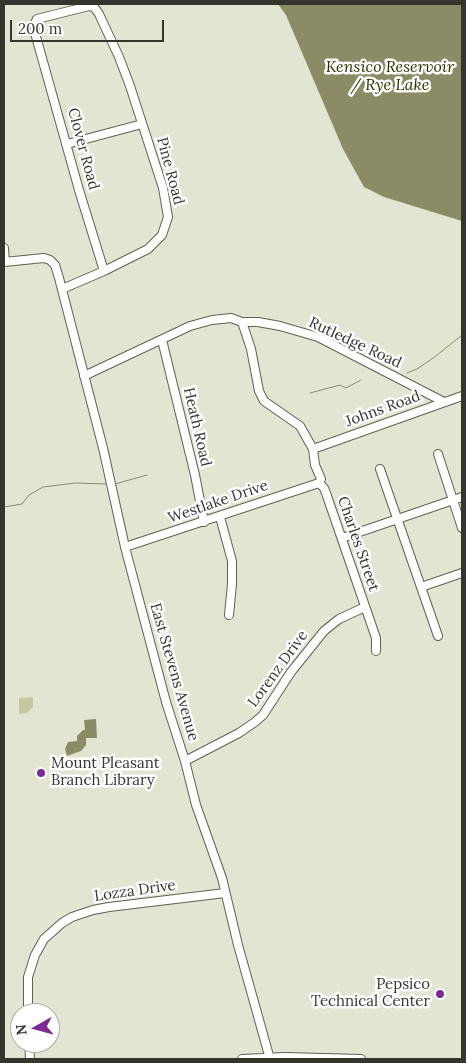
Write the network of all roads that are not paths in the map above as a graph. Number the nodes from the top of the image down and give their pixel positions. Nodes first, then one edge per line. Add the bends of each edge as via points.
1 (60, 4) edge
2 (62, 12) junction
3 (142, 124) junction
4 (67, 144) junction
5 (4, 248) edge
6 (4, 262) edge
7 (104, 271) junction
8 (62, 289) junction
9 (242, 322) junction
10 (162, 340) junction
11 (84, 376) junction
12 (462, 396) edge
13 (444, 402) junction
14 (313, 449) junction
15 (438, 454) dead end
16 (380, 469) dead end
17 (319, 483) junction
18 (462, 496) edge
19 (453, 500) junction
20 (220, 516) junction
21 (397, 519) junction
22 (204, 522) junction
23 (462, 528) edge
24 (342, 538) junction
25 (125, 547) junction
26 (462, 573) edge
27 (421, 587) junction
28 (365, 607) junction
29 (229, 615) dead end
30 (438, 636) dead end
31 (376, 650) dead end
32 (185, 762) junction
33 (225, 893) junction
34 (28, 1003) edge
35 (270, 1058) edge
36 (242, 1059) edge
37 (361, 1059) edge

1 - 2 street
2 - 3 street, Pine Road via 94,7 119,56
2 - 4 street, Clover Road via 36,20 35,33
3 - 4 street
3 - 7 street, Pine Road via 168,217 157,241 148,249
4 - 7 street, Clover Road
5 - 6 street
6 - 8 street via 50,260 55,265
7 - 8 street, Pine Road
8 - 11 street, East Stevens Avenue
9 - 10 street, Rutledge Road via 230,318 204,322
9 - 13 street, Rutledge Road via 280,326 318,337
9 - 14 street, Charles Street via 264,401 300,426
10 - 11 street, Rutledge Road
10 - 22 street, Heath Road
11 - 25 street, East Stevens Avenue
12 - 13 street, Johns Road
13 - 14 street, Johns Road
14 - 17 street, Charles Street via 321,479
15 - 19 street
16 - 21 street
17 - 20 street, Westlake Drive
17 - 24 street, Charles Street via 324,488
18 - 19 street
19 - 21 street
19 - 23 street
20 - 22 street, Westlake Drive
20 - 29 street via 232,561
21 - 24 street
21 - 27 street
22 - 25 street, Westlake Drive
24 - 28 street, Charles Street
25 - 32 street, East Stevens Avenue
26 - 27 street
27 - 30 street
28 - 31 street, Charles Street via 376,638
28 - 32 street, Lorenz Drive via 339,619 324,631 255,722
32 - 33 street, East Stevens Avenue
33 - 34 street, Lozza Drive via 109,907 72,917 44,939 35,955 28,976
33 - 35 street, East Stevens Avenue
35 - 36 street
35 - 37 street

